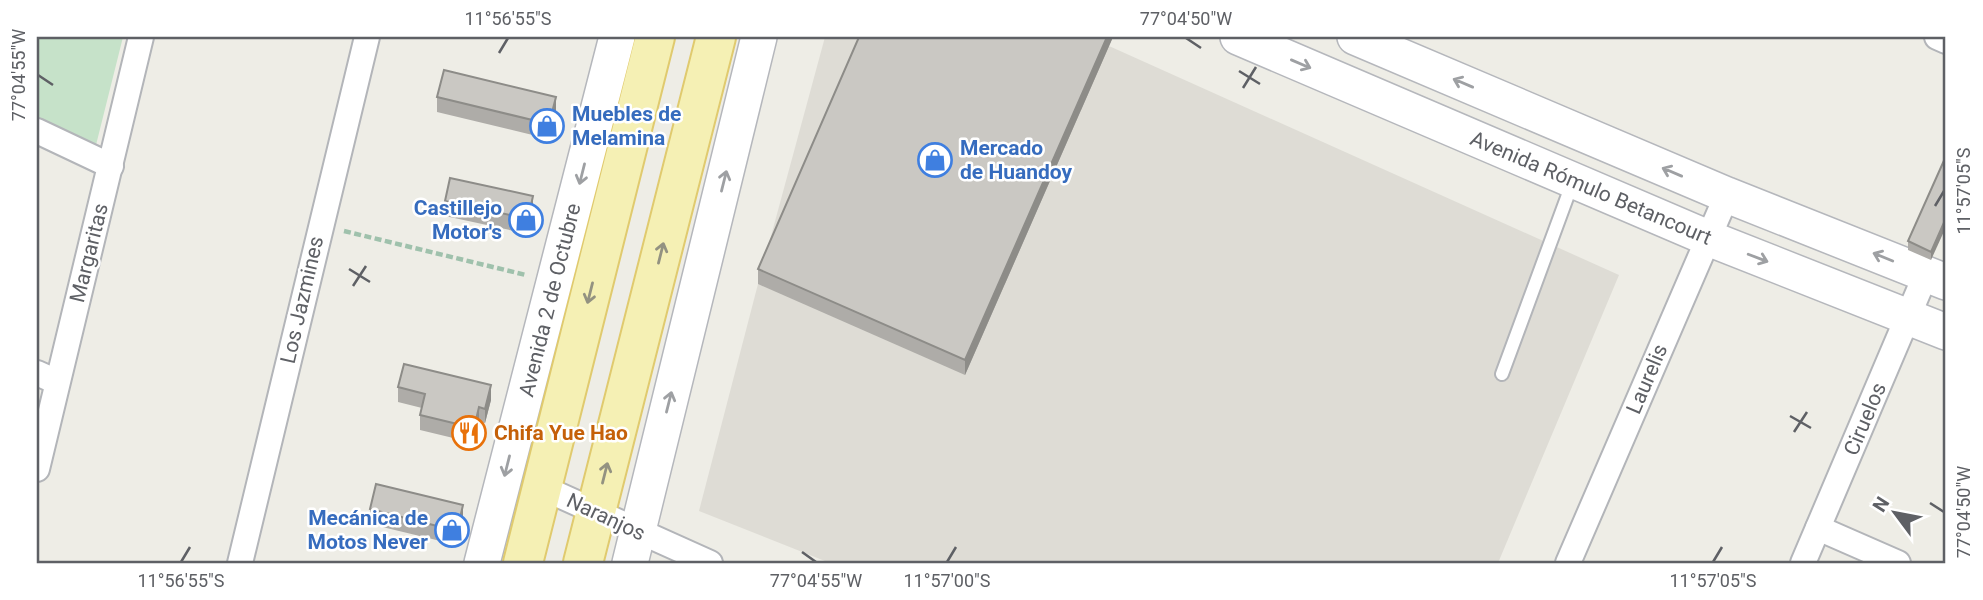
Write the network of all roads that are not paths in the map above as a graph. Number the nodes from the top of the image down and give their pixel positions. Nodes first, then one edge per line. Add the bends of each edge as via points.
1 (141, 37) edge
2 (367, 37) edge
3 (617, 37) edge
4 (654, 37) edge
5 (716, 37) edge
6 (759, 37) edge
7 (1238, 37) edge
8 (1355, 37) edge
9 (1937, 37) edge
10 (1946, 41) edge
11 (1406, 47) edge
12 (37, 131) edge
13 (111, 166) junction
14 (1573, 180) junction
15 (1727, 195) junction
16 (1708, 238) junction
17 (1936, 278) edge
18 (1909, 317) junction
19 (1946, 332) edge
20 (1502, 374) dead end
21 (47, 378) edge
22 (37, 469) edge
23 (541, 487) junction
24 (595, 513) junction
25 (1818, 528) junction
26 (633, 547) edge
27 (240, 563) edge
28 (482, 563) edge
29 (523, 563) edge
30 (583, 563) edge
31 (710, 563) edge
32 (1568, 563) edge
33 (1803, 563) edge
34 (1898, 563) edge

1 - 13 street, Margaritas
2 - 27 street, Los Jazmines
3 -> 28 street, Avenida 2 de Octubre
4 -> 23 main road, Avenida 2 de Octubre
24 -> 5 main road
26 -> 6 street
7 -> 14 street, Avenida Rómulo Betancourt
8 - 11 street
9 - 10 street
15 -> 11 street
12 - 13 street
13 - 21 street, Margaritas
14 - 16 street, Avenida Rómulo Betancourt
14 - 20 lane
15 - 16 street, Laurelis
17 -> 15 street
16 -> 18 street, Avenida Rómulo Betancourt
16 - 32 street, Laurelis
17 - 18 street, Ciruelos
18 - 19 street, Avenida Rómulo Betancourt
18 - 25 street, Ciruelos
21 - 22 street, Margaritas
23 - 24 street, Naranjos
23 - 29 main road, Avenida 2 de Octubre
24 - 26 street, Naranjos
24 - 30 main road
25 - 33 street, Ciruelos
25 - 34 street
26 - 31 street, Naranjos

